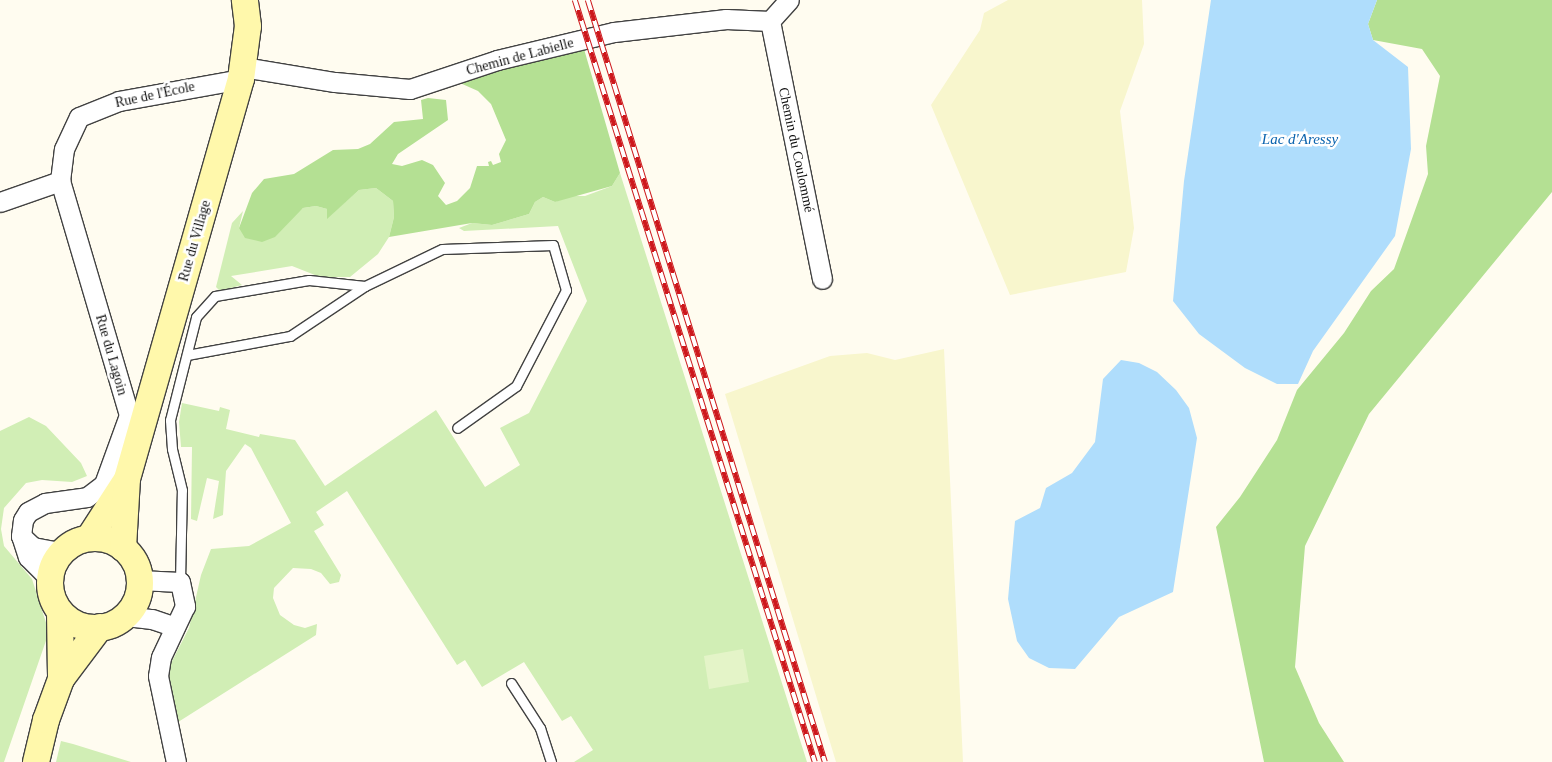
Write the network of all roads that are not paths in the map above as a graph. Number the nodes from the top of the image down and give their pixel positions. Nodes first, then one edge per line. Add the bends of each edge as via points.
1 (245, 0) edge
2 (789, 0) edge
3 (770, 22) junction
4 (242, 73) junction
5 (60, 181) junction
6 (0, 202) edge
7 (822, 279) dead end
8 (365, 286) junction
9 (187, 355) junction
10 (456, 428) dead end
11 (128, 479) junction
12 (21, 536) junction
13 (89, 538) junction
14 (123, 548) junction
15 (63, 553) junction
16 (50, 579) junction
17 (139, 580) junction
18 (180, 582) junction
19 (60, 612) junction
20 (126, 616) junction
21 (100, 627) junction
22 (176, 627) junction
23 (61, 679) junction
24 (511, 683) dead end
25 (36, 762) edge
26 (176, 762) edge
27 (551, 762) edge

1 - 4 main road, Rue du Village via 248,26
2 - 3 street
3 - 4 street, Chemin de Labielle via 726,19 614,32 497,60 410,89
3 - 7 street, Chemin du Coulommé
4 - 5 street, Rue de l'École via 119,101 79,116 64,149
4 - 11 main road, Rue du Village
5 - 6 street
5 - 12 street, Rue du Lagoin via 129,416 104,484 87,497 45,503 28,512
8 - 9 lane via 290,336
8 - 9 lane via 309,280 216,296 196,317
8 - 10 lane via 442,249 553,245 566,290 516,386
9 - 18 lane via 170,420 172,449 182,490
11 - 13 main road, Rue du Village
11 - 14 main road, Rue du Village
12 - 15 street via 33,547
12 - 16 street via 28,557
13 - 14 main road via 109,540
13 - 15 main road via 72,544
14 - 17 main road via 135,563
15 - 16 main road via 56,561
16 - 19 main road via 51,596
17 - 18 street
17 - 20 main road via 136,602
18 - 22 street via 184,613
19 - 21 main road via 75,624
19 - 23 main road
20 - 21 main road
20 - 22 street via 152,619
21 - 23 main road
22 - 26 street via 161,657 158,676
23 - 25 main road via 46,720
24 - 27 lane via 540,728

